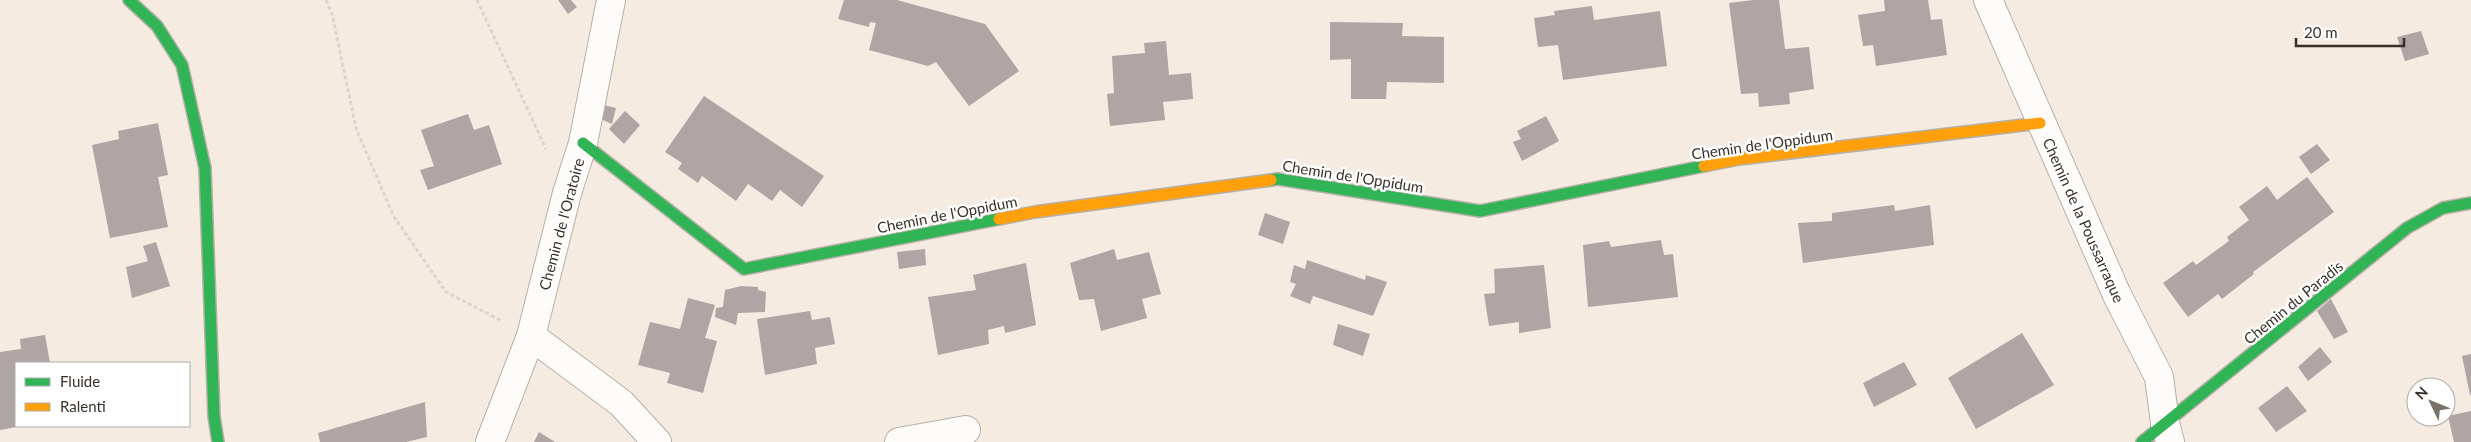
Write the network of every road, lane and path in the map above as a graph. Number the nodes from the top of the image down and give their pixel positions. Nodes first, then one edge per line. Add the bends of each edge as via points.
1 (129, 0) edge
2 (326, 0) edge
3 (477, 0) edge
4 (611, 0) edge
5 (1988, 0) edge
6 (2040, 123) junction
7 (583, 143) junction
8 (567, 193) junction
9 (2471, 203) edge
10 (531, 336) junction
11 (966, 430) dead end
12 (2168, 432) edge
13 (218, 442) edge
14 (490, 442) edge
15 (657, 442) edge
16 (899, 442) edge
17 (2142, 442) edge

1 - 13 street via 157,26 182,66 205,168 214,416
2 - 10 path via 332,14 356,128 393,215 446,292
3 - 8 path
4 - 7 street, Chemin de l'Oratoire
5 - 6 street, Chemin de la Poussarraque
6 - 7 street, Chemin de l'Oppidum via 1739,159 1480,211 1278,179 1034,212 744,269
6 - 12 street, Chemin de la Poussarraque via 2117,295 2159,377
7 - 8 street, Chemin de l'Oratoire
8 - 10 street, Chemin de l'Oratoire
9 - 12 street, Chemin du Paradis via 2443,208 2407,228
10 - 14 street, Chemin de l'Oratoire
10 - 15 street via 621,403
11 - 16 street
12 - 17 street, Chemin du Paradis

